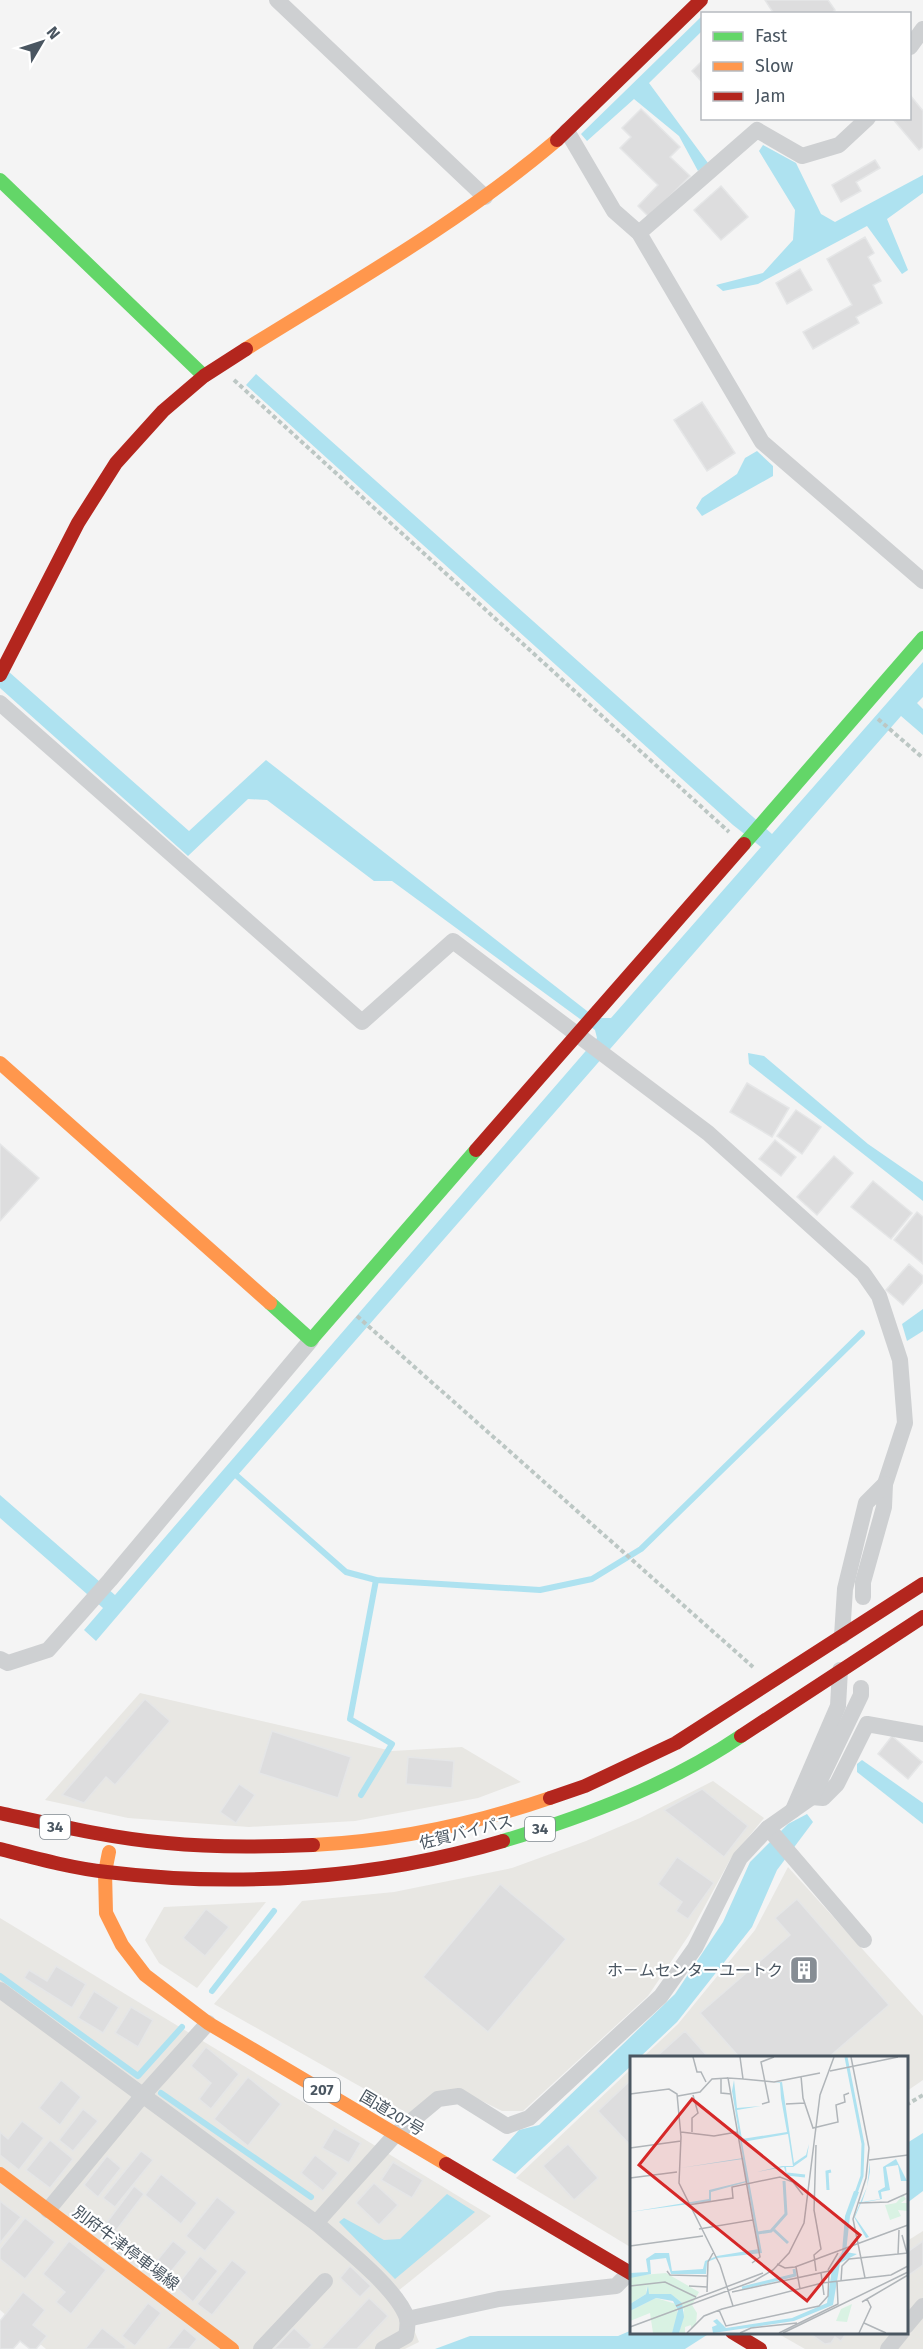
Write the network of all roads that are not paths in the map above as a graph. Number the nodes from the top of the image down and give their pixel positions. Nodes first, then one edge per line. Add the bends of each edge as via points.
1 (277, 0) edge
2 (702, 0) edge
3 (923, 29) edge
4 (911, 44) edge
5 (866, 120) edge
6 (567, 131) junction
7 (0, 180) edge
8 (485, 197) junction
9 (639, 233) junction
10 (204, 376) junction
11 (923, 581) edge
12 (923, 638) edge
13 (0, 675) edge
14 (0, 703) edge
15 (583, 1038) junction
16 (0, 1063) edge
17 (311, 1340) junction
18 (885, 1484) junction
19 (923, 1584) edge
20 (863, 1598) dead end
21 (923, 1617) edge
22 (843, 1636) junction
23 (0, 1659) edge
24 (840, 1670) junction
25 (861, 1689) dead end
26 (923, 1734) edge
27 (812, 1797) junction
28 (793, 1811) junction
29 (0, 1813) edge
30 (768, 1828) junction
31 (111, 1838) junction
32 (0, 1849) edge
33 (105, 1872) junction
34 (864, 1940) dead end
35 (0, 1990) edge
36 (208, 2023) junction
37 (144, 2094) junction
38 (396, 2134) junction
39 (0, 2174) edge
40 (48, 2210) junction
41 (316, 2223) junction
42 (630, 2272) edge
43 (630, 2274) edge
44 (325, 2281) dead end
45 (923, 2306) edge
46 (407, 2319) junction
47 (908, 2324) edge
48 (735, 2334) edge
49 (900, 2334) edge
50 (754, 2346) edge
51 (232, 2349) edge
52 (261, 2349) edge
53 (383, 2349) edge
54 (888, 2349) edge

1 - 8 street
2 - 6 main road
3 - 4 street
5 - 9 street via 839,145 802,156 757,130
6 - 8 main road
6 - 9 street via 614,211
7 - 10 main road
8 - 10 main road
9 - 11 street via 762,442
10 - 13 main road via 163,411 116,463 78,523
12 - 15 main road via 599,1009
14 - 15 street via 362,1022 453,941
15 - 17 main road
15 - 18 street via 708,1133 863,1273 879,1296 900,1360 905,1423
16 - 17 main road
17 - 23 street via 48,1650 8,1663
18 - 20 street via 884,1507 863,1582
18 - 22 street via 866,1503 845,1589
19 - 22 main road, 佐賀バイパス / 34
21 - 24 main road, 佐賀バイパス / 34
22 - 31 main road, 佐賀バイパス / 34 via 663,1750 523,1808 451,1828 310,1846 222,1847
24 - 28 street via 838,1706
24 - 33 main road, 佐賀バイパス / 34 via 696,1764 579,1817 497,1843 426,1861 285,1878 197,1879
25 - 27 street
26 - 27 street via 867,1724 837,1784 823,1798
27 - 28 street
28 - 30 street
29 - 31 main road, 34
30 - 34 street
30 - 38 street via 740,1858 695,1948 661,1996 529,2118 507,2126 459,2096 438,2099
31 - 33 main road, 国道207号 / 207
32 - 33 main road, 34
33 - 36 main road, 国道207号 / 207 via 106,1913 122,1946 145,1975
35 - 37 street
36 - 37 street
36 - 38 main road, 国道207号 / 207
37 - 40 street
37 - 41 street
38 - 41 street
38 - 42 main road, 国道207号 / 207
39 - 40 main road, 別府牛津停車場線
40 - 51 main road, 別府牛津停車場線
41 - 46 street via 395,2296
43 - 46 street via 616,2286 499,2299
44 - 52 street
45 - 47 street
46 - 53 street via 406,2336
48 - 50 main road
49 - 54 street

